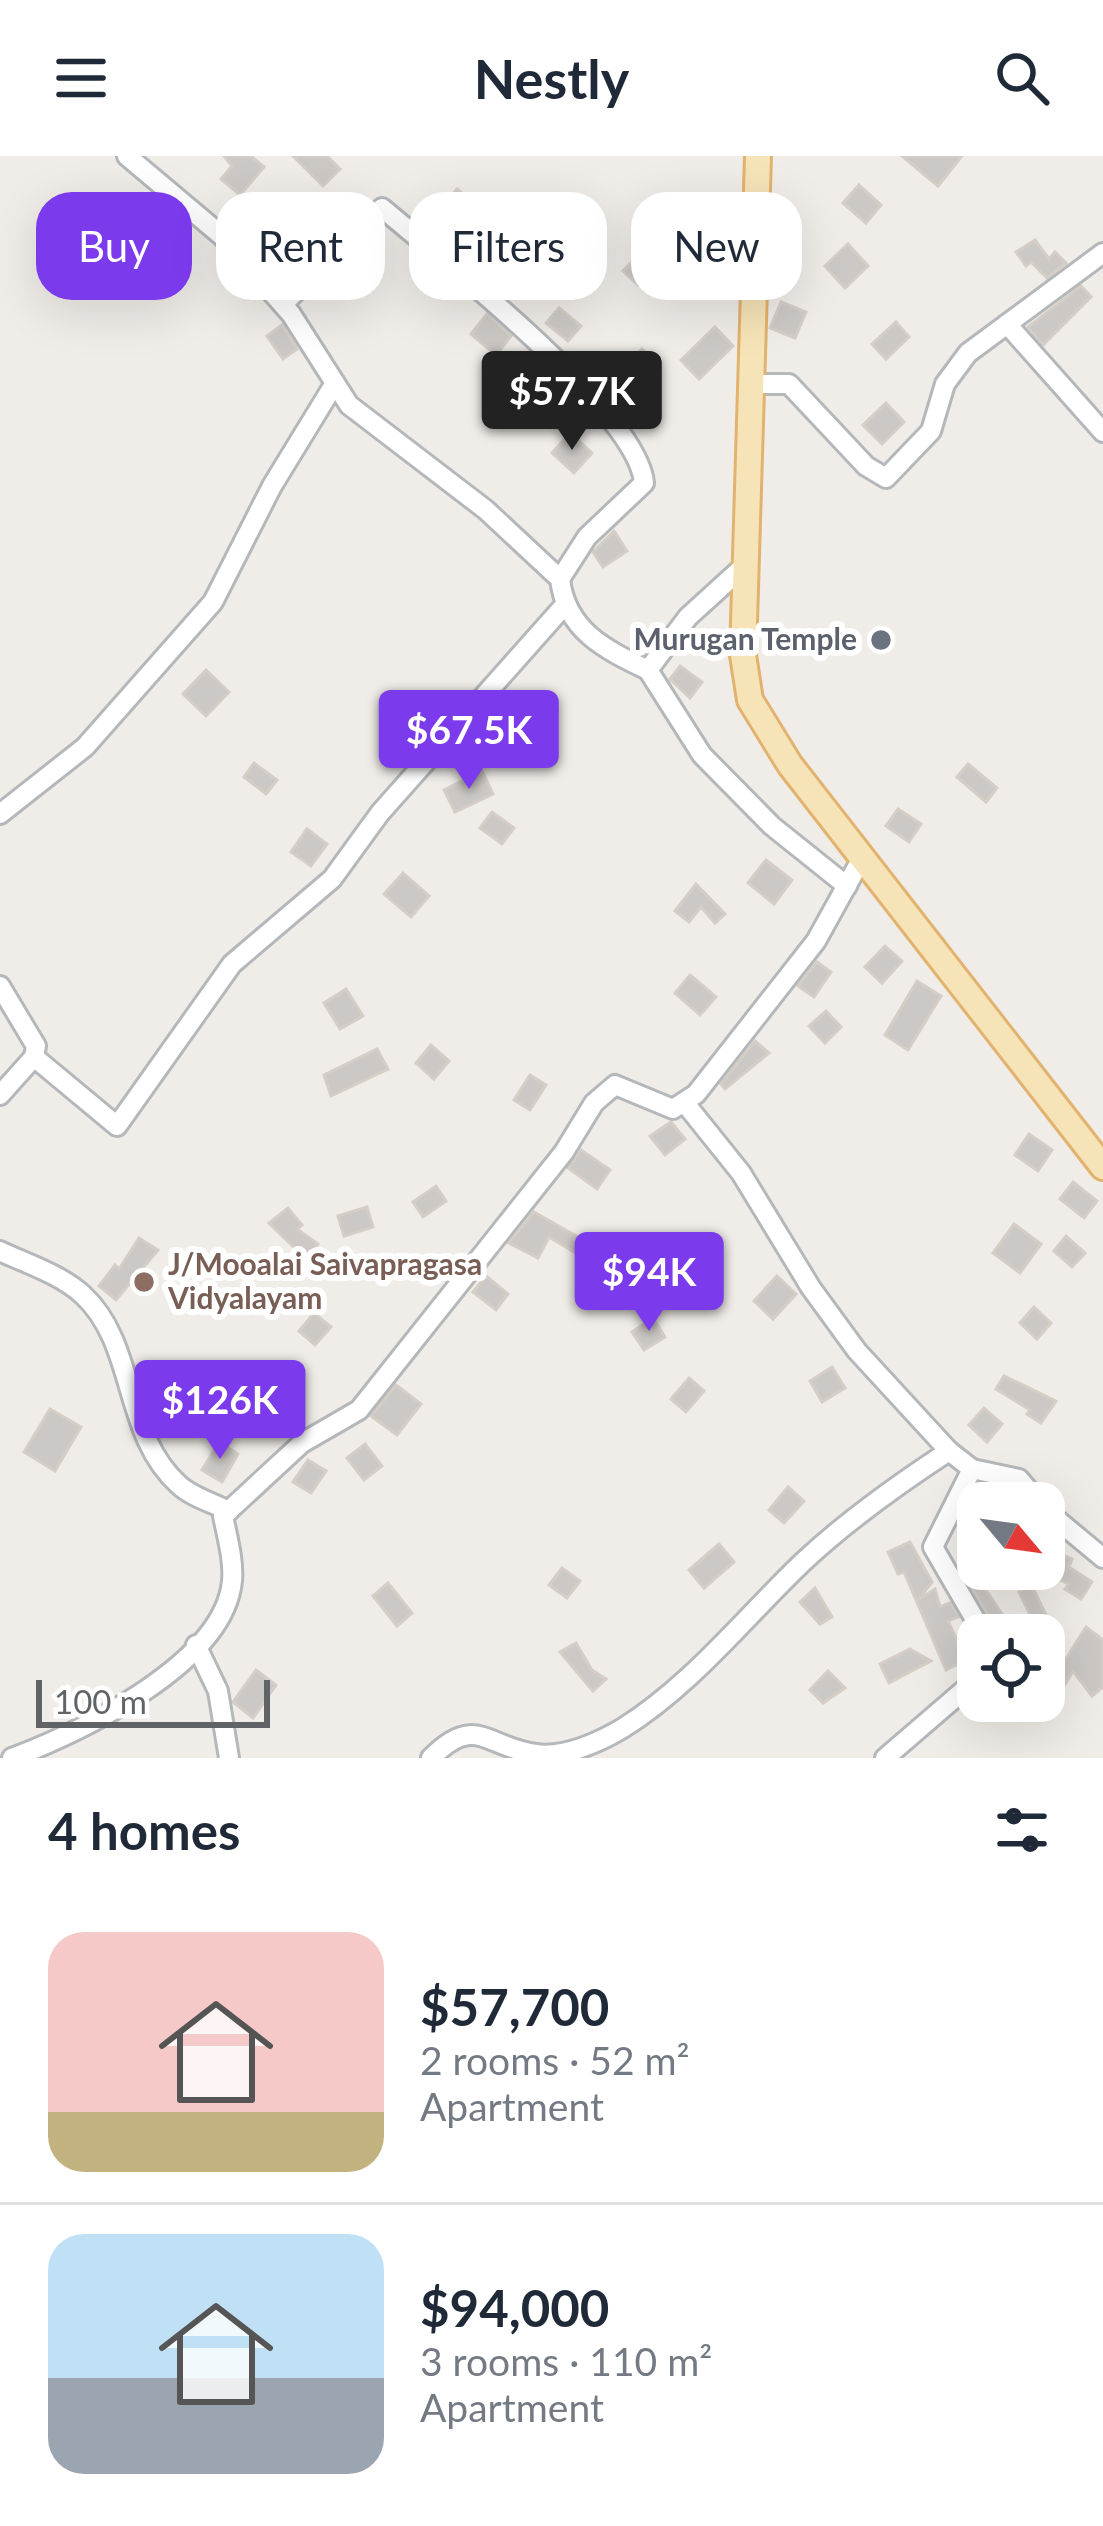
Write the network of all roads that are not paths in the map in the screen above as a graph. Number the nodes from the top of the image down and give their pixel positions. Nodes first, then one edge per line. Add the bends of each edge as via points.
1 (127, 156) edge
2 (758, 156) edge
3 (1103, 253) edge
4 (283, 304) junction
5 (1007, 324) junction
6 (335, 383) junction
7 (751, 384) junction
8 (1103, 432) edge
9 (743, 567) junction
10 (560, 579) junction
11 (563, 607) junction
12 (648, 670) junction
13 (0, 814) edge
14 (862, 858) junction
15 (847, 886) junction
16 (0, 986) edge
17 (34, 1057) junction
18 (0, 1095) edge
19 (684, 1102) junction
20 (1103, 1167) edge
21 (0, 1251) edge
22 (949, 1451) junction
23 (972, 1469) junction
24 (1021, 1482) edge
25 (229, 1511) junction
26 (1065, 1526) edge
27 (1103, 1558) edge
28 (972, 1614) edge
29 (196, 1646) junction
30 (957, 1696) edge
31 (13, 1758) edge
32 (229, 1758) edge
33 (431, 1758) edge
34 (885, 1758) edge

1 - 4 street via 222,236
2 - 7 main road
3 - 5 street
4 - 6 street
4 - 10 street via 382,208 579,383 640,459 644,483 587,538
5 - 7 street via 968,353 945,384 932,431 886,478 789,384
5 - 8 street
6 - 10 street via 349,405 486,510
6 - 13 street via 213,602 86,747
7 - 9 main road
9 - 12 street via 688,616
9 - 14 main road via 750,700
10 - 11 street
11 - 12 street
11 - 17 street via 380,813 332,879 232,964 117,1126
12 - 15 street via 702,755
14 - 15 street
14 - 20 main road
15 - 19 street via 816,941
16 - 17 street via 36,1046
17 - 18 street
19 - 22 street via 741,1173 857,1351
19 - 25 street via 673,1109 615,1085 594,1103 359,1410 302,1443
21 - 25 street via 84,1296 112,1338 153,1456 182,1489
22 - 23 street
22 - 33 street via 874,1500 623,1728 579,1749 539,1755 471,1732 452,1736
23 - 24 street
23 - 28 street via 933,1546
25 - 29 street via 227,1604
26 - 27 street
29 - 31 street via 141,1696 88,1729
29 - 32 street via 218,1691
30 - 34 street

